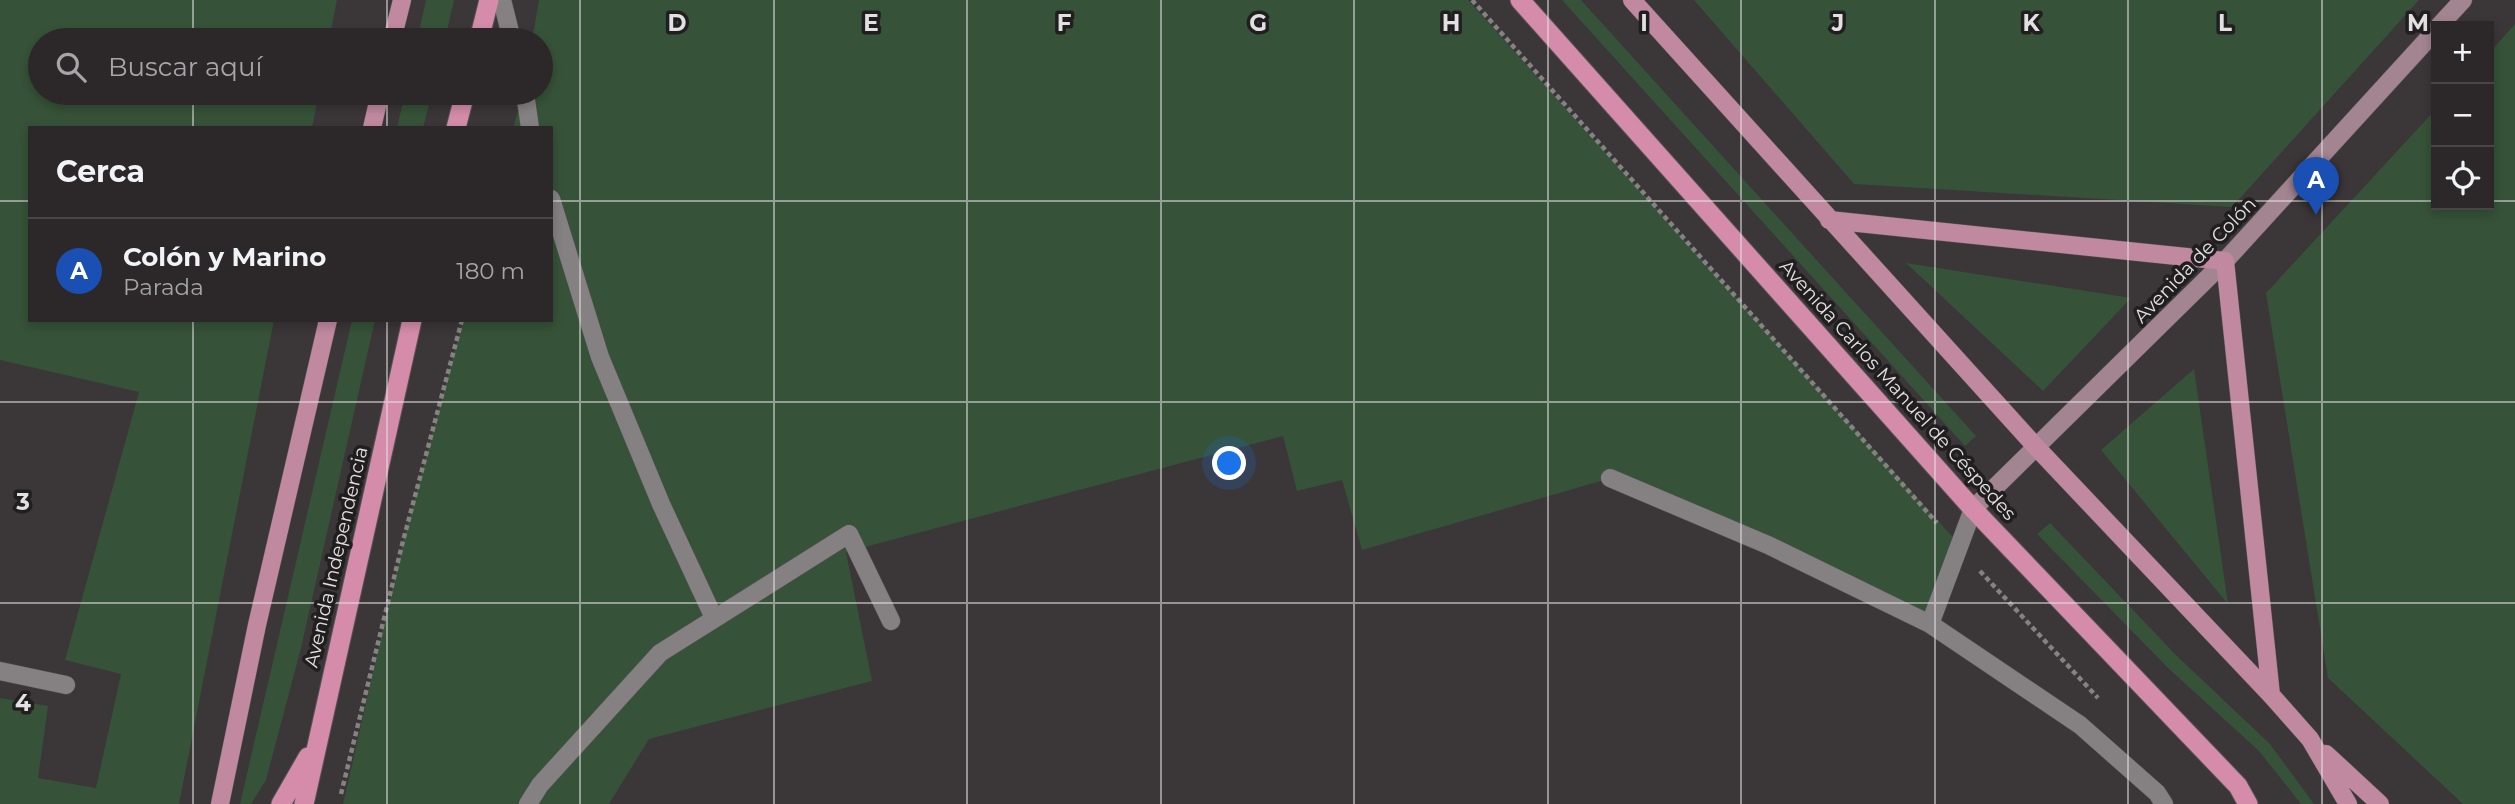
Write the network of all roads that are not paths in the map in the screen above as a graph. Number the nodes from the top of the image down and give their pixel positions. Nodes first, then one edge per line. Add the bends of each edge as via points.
1 (401, 0) edge
2 (489, 0) edge
3 (502, 0) edge
4 (1520, 0) edge
5 (1632, 0) edge
6 (2463, 0) edge
7 (2444, 21) edge
8 (395, 28) edge
9 (482, 28) edge
10 (509, 28) edge
11 (2431, 36) edge
12 (377, 105) edge
13 (463, 105) edge
14 (527, 105) edge
15 (372, 126) edge
16 (457, 126) edge
17 (530, 126) edge
18 (553, 205) edge
19 (1829, 220) junction
20 (2225, 261) junction
21 (328, 322) edge
22 (412, 322) edge
23 (2036, 448) junction
24 (1611, 478) dead end
25 (1973, 509) junction
26 (714, 618) junction
27 (891, 621) dead end
28 (1930, 624) junction
29 (0, 671) edge
30 (66, 685) dead end
31 (2271, 695) junction
32 (2310, 740) junction
33 (318, 741) junction
34 (220, 804) edge
35 (281, 804) edge
36 (304, 804) edge
37 (528, 804) edge
38 (2164, 804) edge
39 (2248, 804) edge
40 (2348, 804) edge
41 (2380, 804) edge

1 - 8 main road
2 - 9 highway
3 - 10 lane
4 - 25 highway, Avenida Carlos Manuel de Céspedes
5 - 19 main road
6 - 7 main road, Avenida de Colón
11 - 20 main road, Avenida de Colón
12 - 15 main road
13 - 16 highway
14 - 17 lane
18 - 26 lane via 600,357
19 - 20 main road
19 - 23 main road
20 - 23 main road, Avenida de Colón
20 - 31 main road
21 - 34 main road
22 - 33 highway, Avenida Independencia
23 - 25 main road, Avenida de Colón
23 - 31 main road
24 - 28 lane via 1768,545
25 - 28 lane
25 - 39 highway, Avenida Carlos Manuel de Céspedes via 2238,786
26 - 27 lane via 849,534
26 - 37 lane via 660,653
28 - 38 lane via 2080,725
29 - 30 lane
31 - 32 main road
32 - 40 main road
32 - 41 main road
33 - 35 highway
33 - 36 highway, Avenida Independencia

